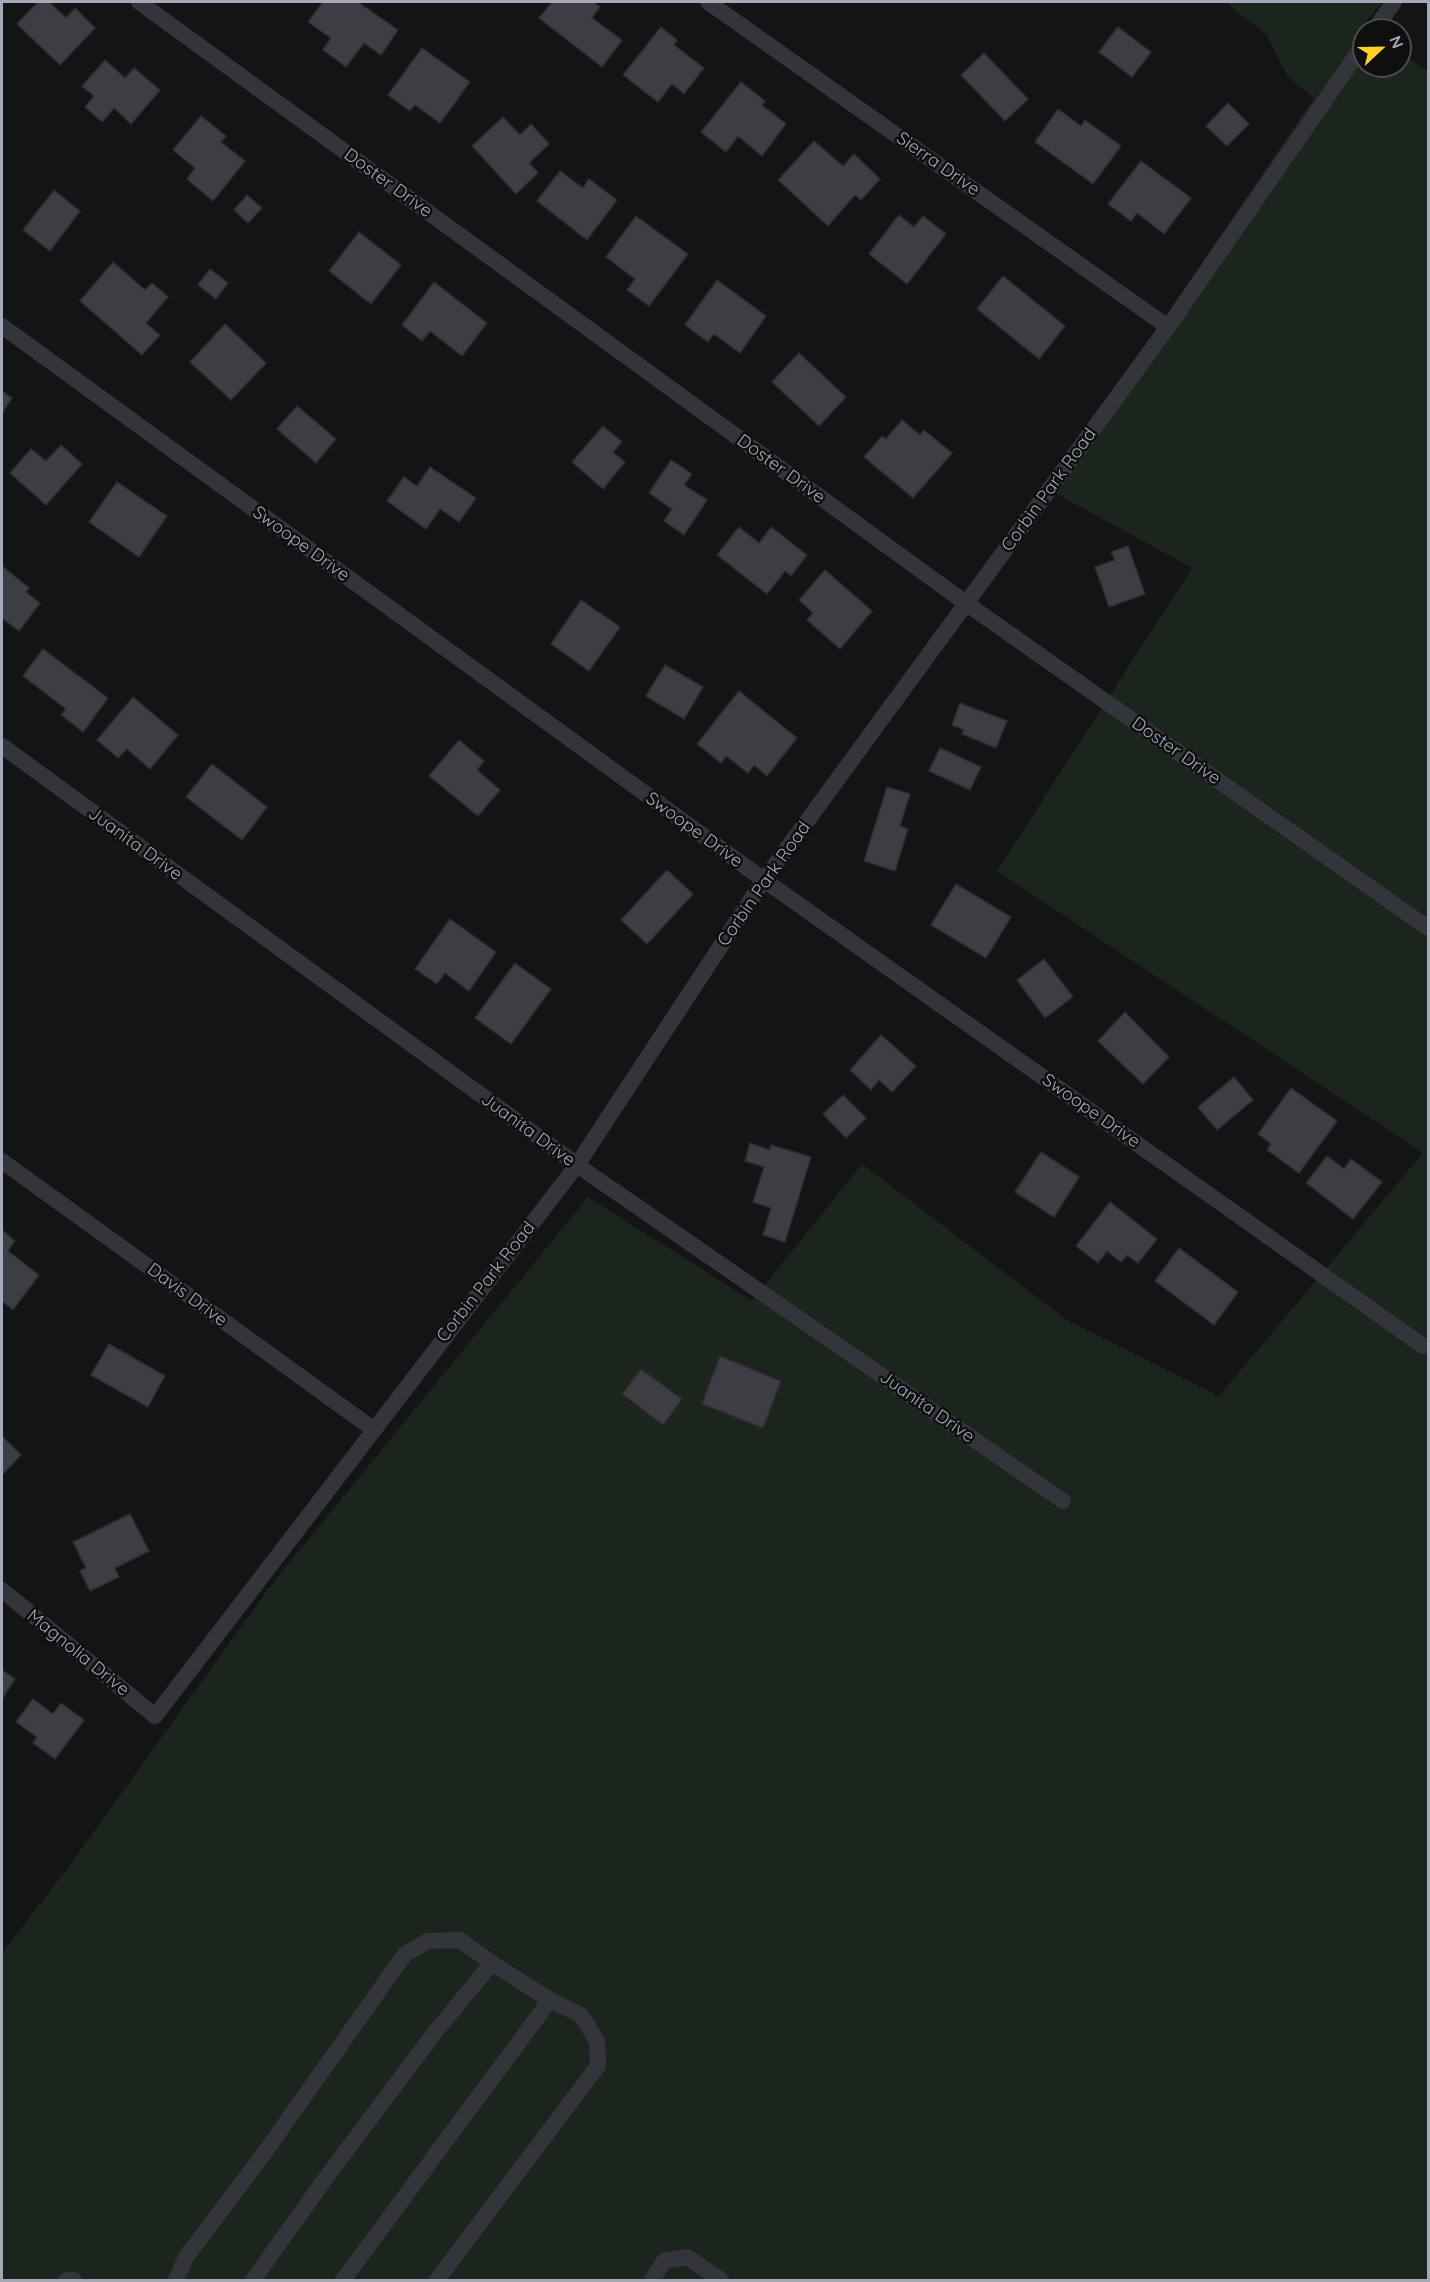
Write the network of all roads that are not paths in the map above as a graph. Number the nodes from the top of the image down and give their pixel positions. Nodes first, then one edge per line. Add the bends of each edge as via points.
1 (139, 2) edge
2 (708, 2) edge
3 (1394, 2) edge
4 (1383, 18) edge
5 (1352, 61) edge
6 (2, 326) edge
7 (1168, 327) junction
8 (967, 604) junction
9 (2, 746) edge
10 (764, 880) junction
11 (1428, 928) edge
12 (2, 1161) edge
13 (577, 1165) junction
14 (1423, 1346) dead end
15 (373, 1429) junction
16 (1063, 1501) dead end
17 (2, 1590) edge
18 (155, 1716) joint
19 (492, 1963) junction
20 (550, 2000) junction
21 (67, 2280) edge
22 (74, 2280) edge
23 (176, 2280) edge
24 (254, 2280) edge
25 (343, 2280) edge
26 (438, 2280) edge
27 (652, 2280) edge
28 (721, 2280) edge

1 - 8 street, Doster Drive
2 - 7 street, Sierra Drive
3 - 4 street
5 - 7 street, Corbin Park Road
6 - 10 street, Swoope Drive
7 - 8 street, Corbin Park Road
8 - 10 street, Corbin Park Road
8 - 11 street, Doster Drive
9 - 13 street, Juanita Drive
10 - 13 street, Corbin Park Road
10 - 14 street, Swoope Drive
12 - 15 street, Davis Drive
13 - 15 street, Corbin Park Road
13 - 16 street, Juanita Drive
15 - 18 street, Corbin Park Road
17 - 18 street, Magnolia Drive
19 - 20 street
19 - 23 street via 460,1941 428,1941 405,1954 186,2257
19 - 24 street via 422,2050
20 - 25 street
20 - 26 street via 580,2015 597,2041 598,2066
21 - 22 street
27 - 28 street via 664,2261 687,2257

